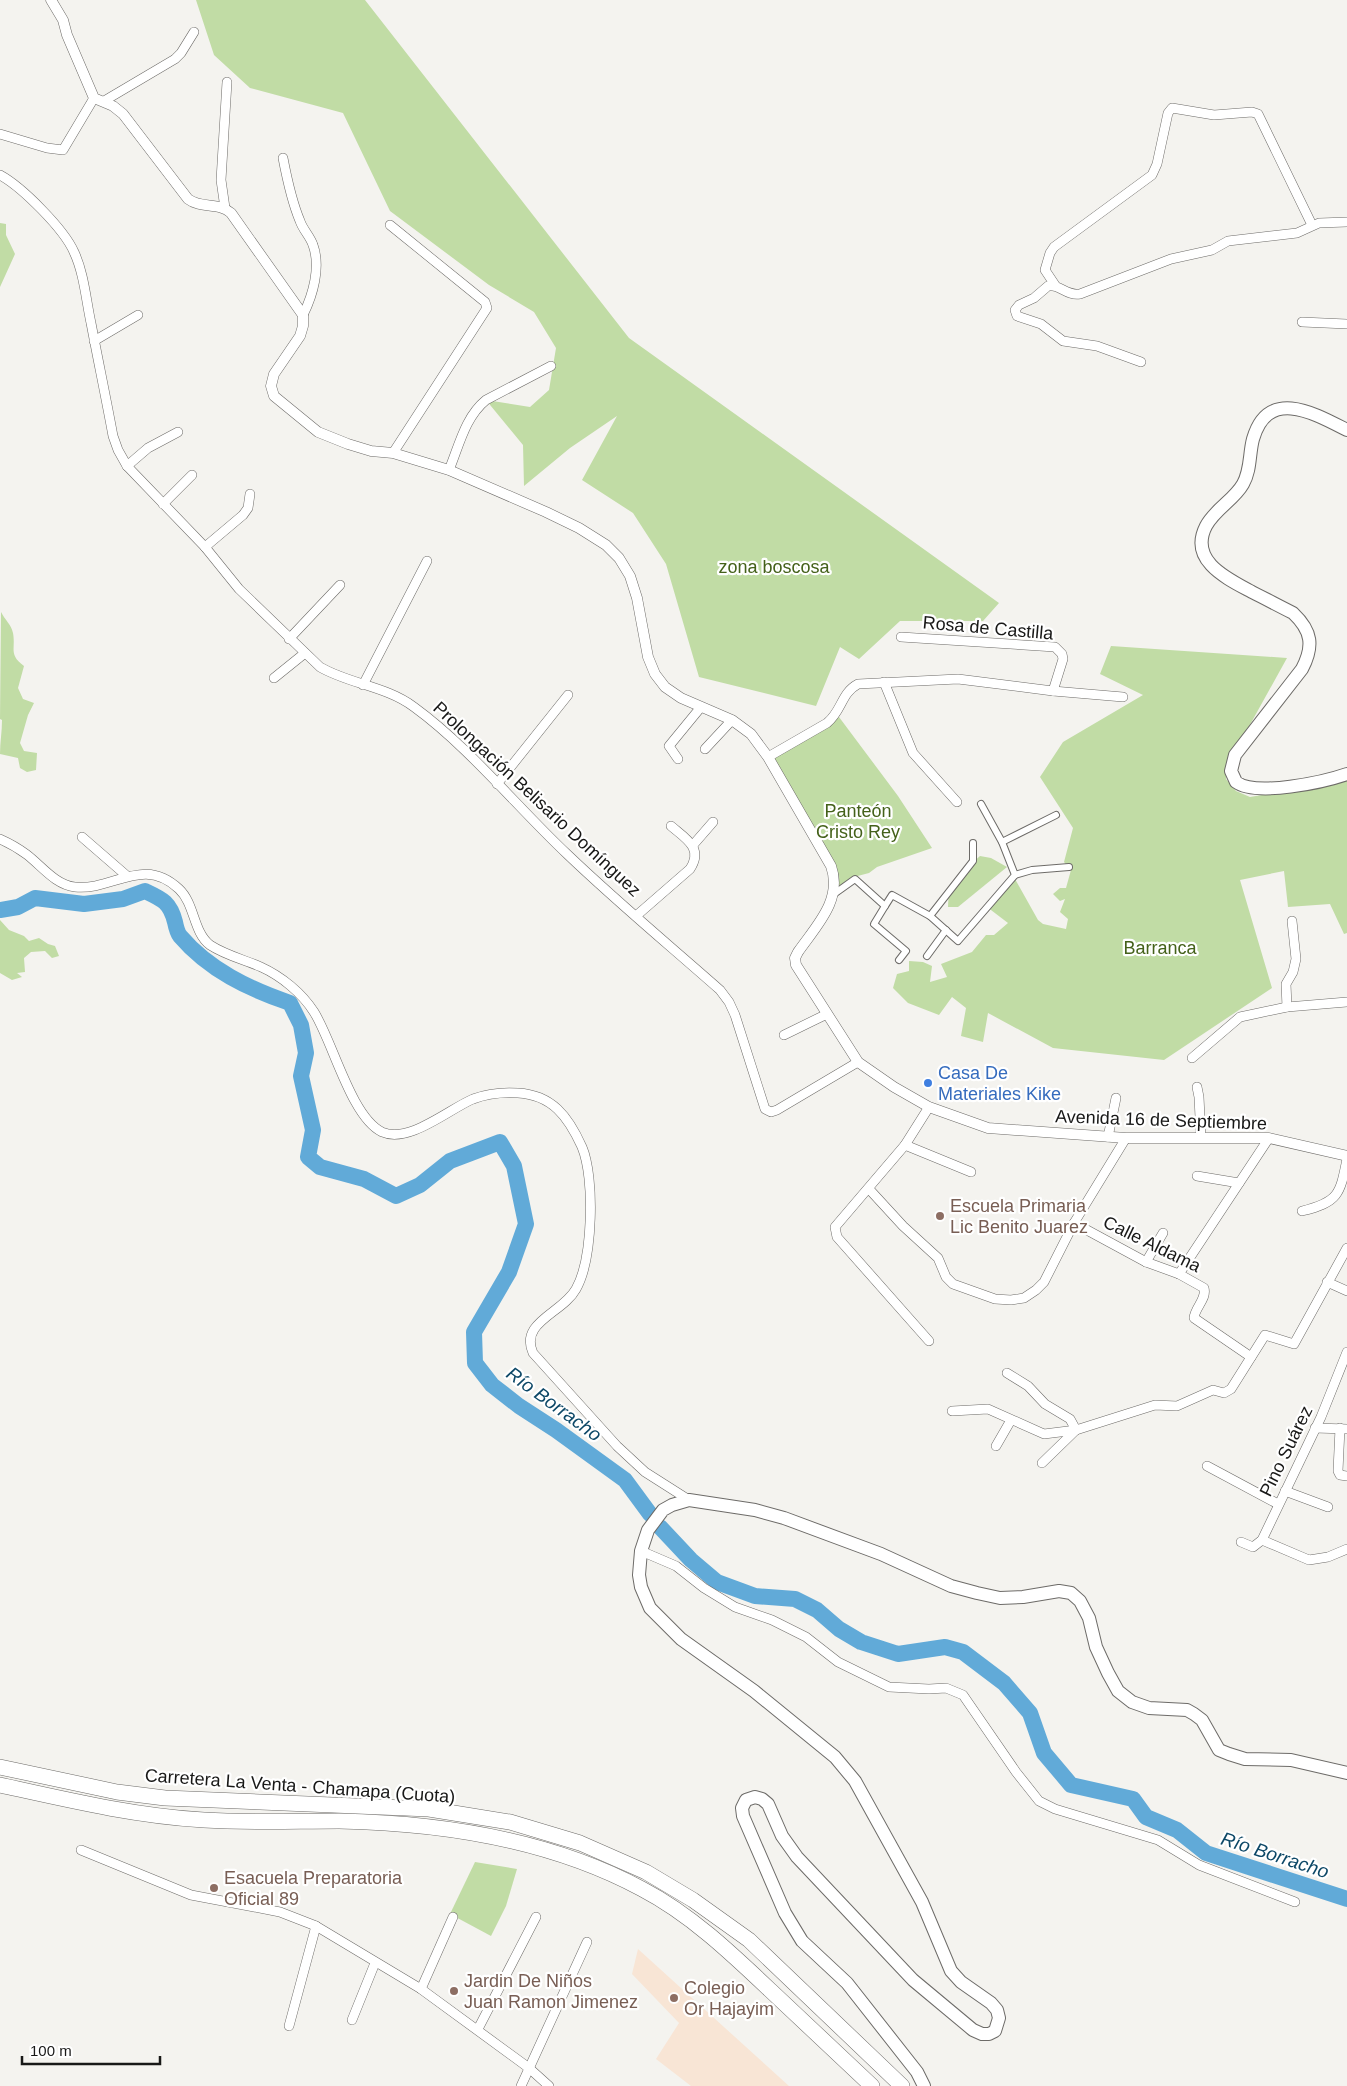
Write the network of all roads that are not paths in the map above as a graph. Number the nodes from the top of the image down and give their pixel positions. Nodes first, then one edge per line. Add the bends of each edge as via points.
1 (51, 0) edge
2 (194, 32) dead end
3 (227, 82) dead end
4 (94, 98) junction
5 (104, 101) junction
6 (0, 134) edge
7 (283, 158) dead end
8 (0, 176) edge
9 (225, 208) junction
10 (1347, 222) edge
11 (390, 225) dead end
12 (1312, 225) junction
13 (1055, 285) junction
14 (138, 315) dead end
15 (303, 315) junction
16 (1302, 322) dead end
17 (1347, 324) edge
18 (94, 341) junction
19 (1141, 362) dead end
20 (551, 366) dead end
21 (1347, 430) edge
22 (178, 432) dead end
23 (393, 453) junction
24 (127, 466) junction
25 (450, 470) junction
26 (192, 474) dead end
27 (250, 494) dead end
28 (163, 504) junction
29 (205, 547) junction
30 (427, 561) dead end
31 (340, 585) dead end
32 (901, 637) dead end
33 (289, 639) junction
34 (305, 653) junction
35 (274, 678) dead end
36 (884, 682) junction
37 (363, 684) junction
38 (1053, 691) junction
39 (568, 695) dead end
40 (1123, 697) dead end
41 (701, 707) junction
42 (732, 720) junction
43 (705, 750) dead end
44 (768, 757) junction
45 (678, 759) dead end
46 (1347, 774) edge
47 (497, 784) junction
48 (957, 802) dead end
49 (981, 804) dead end
50 (1056, 815) dead end
51 (713, 822) dead end
52 (671, 826) dead end
53 (82, 837) dead end
54 (0, 839) edge
55 (1002, 842) junction
56 (972, 844) dead end
57 (693, 845) junction
58 (1069, 867) dead end
59 (1015, 875) junction
60 (126, 876) junction
61 (834, 894) junction
62 (885, 906) junction
63 (636, 916) junction
64 (930, 916) junction
65 (1292, 921) dead end
66 (946, 930) junction
67 (927, 956) dead end
68 (899, 960) dead end
69 (1347, 1002) edge
70 (1286, 1007) junction
71 (828, 1014) junction
72 (784, 1035) dead end
73 (1192, 1058) dead end
74 (858, 1062) junction
75 (1197, 1087) dead end
76 (1116, 1098) dead end
77 (929, 1107) junction
78 (1108, 1137) junction
79 (1126, 1138) junction
80 (1201, 1138) junction
81 (1269, 1138) junction
82 (905, 1145) junction
83 (1347, 1158) edge
84 (971, 1172) dead end
85 (1197, 1176) dead end
86 (1239, 1183) junction
87 (869, 1189) junction
88 (1302, 1211) dead end
89 (1074, 1223) junction
90 (1164, 1233) dead end
91 (1347, 1248) edge
92 (1146, 1262) junction
93 (1179, 1274) junction
94 (1327, 1282) junction
95 (1347, 1291) edge
96 (929, 1341) dead end
97 (1347, 1352) edge
98 (1250, 1357) junction
99 (1007, 1373) dead end
100 (952, 1411) dead end
101 (1011, 1420) junction
102 (1315, 1428) junction
103 (1343, 1429) edge
104 (1076, 1430) junction
105 (996, 1446) dead end
106 (1042, 1463) dead end
107 (1207, 1466) dead end
108 (1347, 1476) edge
109 (1285, 1491) junction
110 (689, 1500) junction
111 (1278, 1504) junction
112 (1328, 1507) dead end
113 (1262, 1540) junction
114 (1240, 1542) dead end
115 (1347, 1549) edge
116 (641, 1551) junction
117 (0, 1767) edge
118 (1347, 1774) edge
119 (0, 1785) edge
120 (81, 1850) dead end
121 (1295, 1902) dead end
122 (453, 1917) dead end
123 (536, 1917) dead end
124 (316, 1926) junction
125 (587, 1942) dead end
126 (375, 1962) junction
127 (421, 1989) junction
128 (352, 2020) dead end
129 (290, 2026) dead end
130 (478, 2029) junction
131 (530, 2068) junction
132 (521, 2086) edge
133 (549, 2086) edge
134 (872, 2086) edge
135 (902, 2086) edge
136 (924, 2086) edge

1 - 4 street via 63,20
2 - 5 street via 175,59
3 - 9 street via 221,180
4 - 5 street
4 - 6 street via 65,149 58,150
5 - 9 street via 123,114 188,199
7 - 15 street via 300,223 315,254 312,296
8 - 18 street, Prolongación Belisario Domínguez via 39,208 66,236 80,268
9 - 15 street
10 - 12 street
11 - 23 street via 485,302 487,308
12 - 13 street via 1297,233 1228,241 1212,250 1161,262 1080,294 1067,293
12 - 13 street via 1258,114 1214,115 1172,108 1152,175 1050,253 1045,270
13 - 19 street via 1048,286 1019,305 1015,314 1041,324 1063,341 1097,346
14 - 18 street
15 - 23 street, Avenida 16 de Septiembre via 300,336 274,374 271,386 274,396 318,432 371,451
16 - 17 street
18 - 24 street, Prolongación Belisario Domínguez via 113,436
20 - 25 street via 477,407
21 - 46 main road via 1315,414 1295,409 1279,408 1267,414 1253,440 1246,479 1212,516 1201,540 1207,560 1220,575 1293,613 1302,622 1309,638 1308,658 1302,669 1235,755 1231,771 1236,782 1252,789 1281,787 1325,782
22 - 24 street via 148,448
23 - 25 street, Avenida 16 de Septiembre
24 - 28 street, Prolongación Belisario Domínguez
25 - 41 street, Avenida 16 de Septiembre via 546,512 606,545 630,576 648,657 656,674 681,698
26 - 28 street
27 - 29 street via 248,508 243,515
28 - 29 street, Prolongación Belisario Domínguez
29 - 33 street, Prolongación Belisario Domínguez via 239,589
30 - 37 street
31 - 33 street
32 - 38 street, Rosa de Castilla via 1055,647 1062,654 1062,659
33 - 34 street, Prolongación Belisario Domínguez
34 - 35 street
34 - 37 street, Prolongación Belisario Domínguez via 329,672
36 - 38 street via 958,679
36 - 44 street via 858,684 845,695 835,716 827,723
36 - 48 street via 913,753
37 - 47 street, Prolongación Belisario Domínguez via 412,706
38 - 40 street
39 - 47 street
41 - 42 street, Avenida 16 de Septiembre
41 - 45 street via 669,746
42 - 43 street
42 - 44 street, Avenida 16 de Septiembre via 751,734
44 - 61 street, Avenida 16 de Septiembre via 831,866 835,878
47 - 63 street, Prolongación Belisario Domínguez via 566,854
49 - 55 street
50 - 55 street
51 - 57 street
52 - 57 street
53 - 60 street
54 - 60 street via 25,853 60,882 73,887
55 - 59 street
56 - 64 street via 973,862
57 - 63 street via 695,855 690,869
58 - 59 street
59 - 66 street via 958,941
60 - 110 street via 148,873 178,887 186,896 203,938 211,946 262,968 301,996 321,1024 357,1105 380,1131 394,1135 408,1133 474,1098 505,1092 532,1094 553,1103 573,1128 589,1172 589,1235 576,1290 535,1327 530,1334 529,1345 533,1354 617,1446 646,1472
61 - 62 street via 855,879
61 - 71 street, Avenida 16 de Septiembre via 823,917 795,958 799,972
62 - 64 street via 892,895
62 - 68 street via 874,924 906,951
63 - 74 street, Prolongación Belisario Domínguez via 720,990 729,1002 765,1109 777,1110
64 - 66 street
65 - 70 street via 1296,959 1286,984
66 - 67 street
69 - 70 street
70 - 73 street via 1240,1017
71 - 72 street
71 - 74 street, Avenida 16 de Septiembre
74 - 77 street, Avenida 16 de Septiembre
75 - 80 street
76 - 78 street
77 - 78 street, Avenida 16 de Septiembre via 988,1128
77 - 82 street
78 - 79 street, Avenida 16 de Septiembre
79 - 80 street, Avenida 16 de Septiembre
79 - 89 street
80 - 81 street, Avenida 16 de Septiembre
81 - 83 street, Avenida 16 de Septiembre
81 - 86 street
82 - 84 street
82 - 87 street
83 - 88 street via 1337,1196 1323,1206
85 - 86 street
86 - 93 street
87 - 89 street via 938,1258 953,1284 995,1299 1024,1298 1036,1290 1051,1270
87 - 96 street via 835,1228 837,1238
89 - 92 street, Calle Aldama
90 - 92 street
91 - 94 street
92 - 93 street, Calle Aldama
93 - 98 street, Calle Aldama via 1201,1286 1205,1292 1194,1315 1196,1321
94 - 95 street
94 - 98 street via 1294,1344 1265,1335
97 - 102 street, Pino Suárez
98 - 104 street via 1231,1389 1224,1393 1213,1390 1177,1406 1155,1405
99 - 104 street via 1028,1386 1045,1404 1070,1419
100 - 101 street via 988,1409
101 - 104 street via 1044,1434
101 - 105 street
102 - 103 street
102 - 109 street, Pino Suárez
103 - 108 street via 1338,1471 1340,1475
104 - 106 street
107 - 111 street
109 - 111 street, Pino Suárez
109 - 112 street
110 - 116 main road via 663,1510 648,1530
110 - 118 main road via 784,1518 901,1562 951,1586 978,1593 1000,1598 1059,1591 1071,1593 1080,1601 1089,1618 1096,1647 1118,1691 1132,1702 1149,1708 1187,1710 1202,1720 1219,1750 1229,1754 1245,1759 1291,1760
111 - 113 street, Pino Suárez
113 - 114 street via 1253,1547
113 - 115 street via 1309,1560
116 - 121 street via 676,1566 735,1607 806,1637 838,1662 888,1687 946,1688 963,1695 1039,1800 1056,1809 1158,1840 1199,1866
116 - 136 main road via 638,1575 641,1587 650,1608 664,1624 835,1757 855,1781 922,1902 951,1971 997,2010 996,2031 989,2034 973,2030 952,2013 892,1960 797,1857 782,1836 768,1804 755,1797 746,1800 743,1816 785,1914 802,1941 847,1983 917,2072
117 - 135 highway, Carretera La Venta - Chamapa (Cuota) via 117,1792 165,1798 429,1808 510,1822 580,1843 646,1872 693,1900 749,1940
119 - 134 highway, Carretera La Venta - Chamapa (Cuota) via 151,1815 204,1820 341,1821 428,1827 508,1841 577,1860 643,1889 685,1917 735,1957
120 - 124 street via 191,1895 280,1912
122 - 127 street
123 - 130 street
124 - 126 street
124 - 129 street
125 - 131 street
126 - 127 street
126 - 128 street
127 - 130 street
130 - 131 street
131 - 132 street
131 - 133 street

